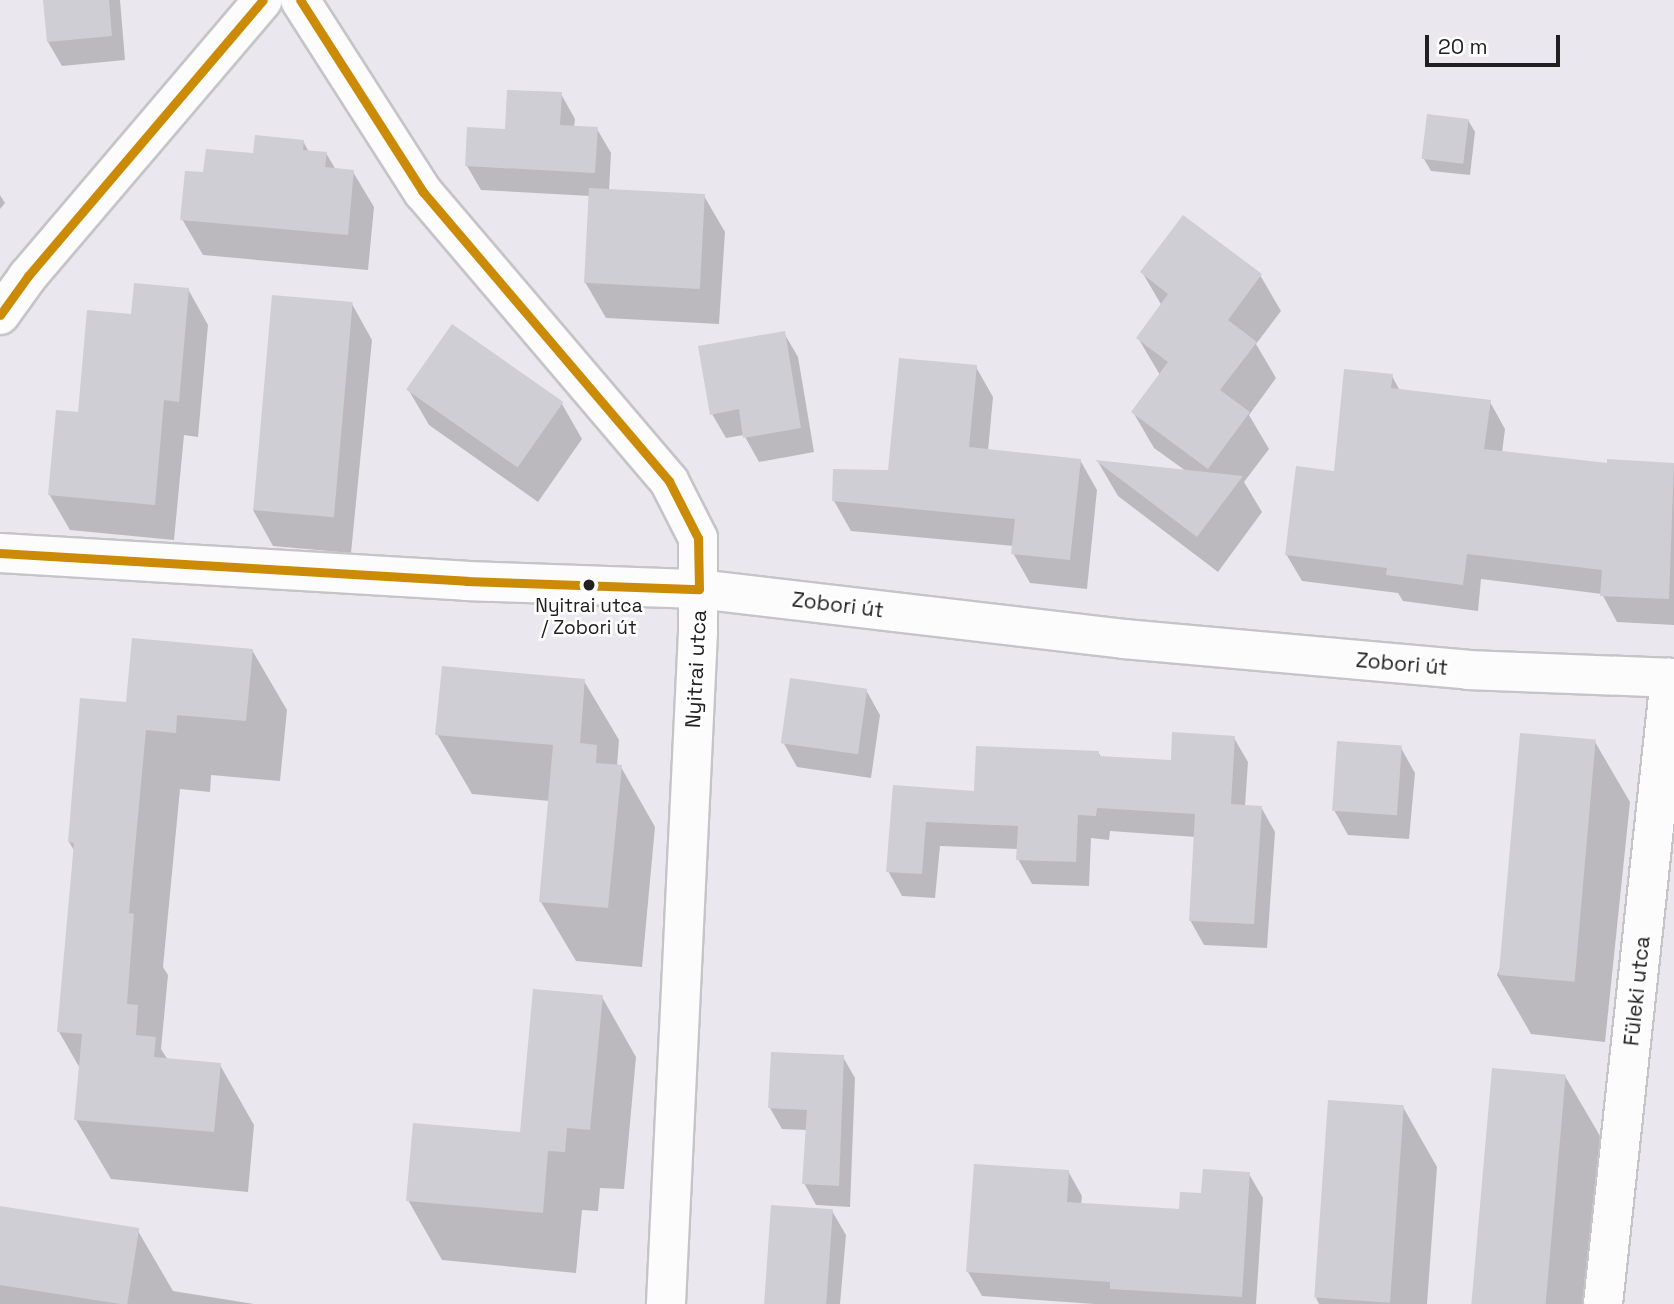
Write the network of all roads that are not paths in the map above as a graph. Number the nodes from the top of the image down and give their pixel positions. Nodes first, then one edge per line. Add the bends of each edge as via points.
1 (262, 0) edge
2 (300, 0) edge
3 (0, 315) edge
4 (0, 558) edge
5 (699, 589) junction
6 (1672, 678) edge
7 (666, 1304) edge
8 (1603, 1304) edge

1 - 3 street
2 - 5 street, Nyitrai utca via 423,192 669,481 698,538
4 - 5 street, Zobori út
5 - 6 street, Zobori út via 1124,639 1468,670
5 - 7 street, Nyitrai utca
6 - 8 street, Füleki utca

